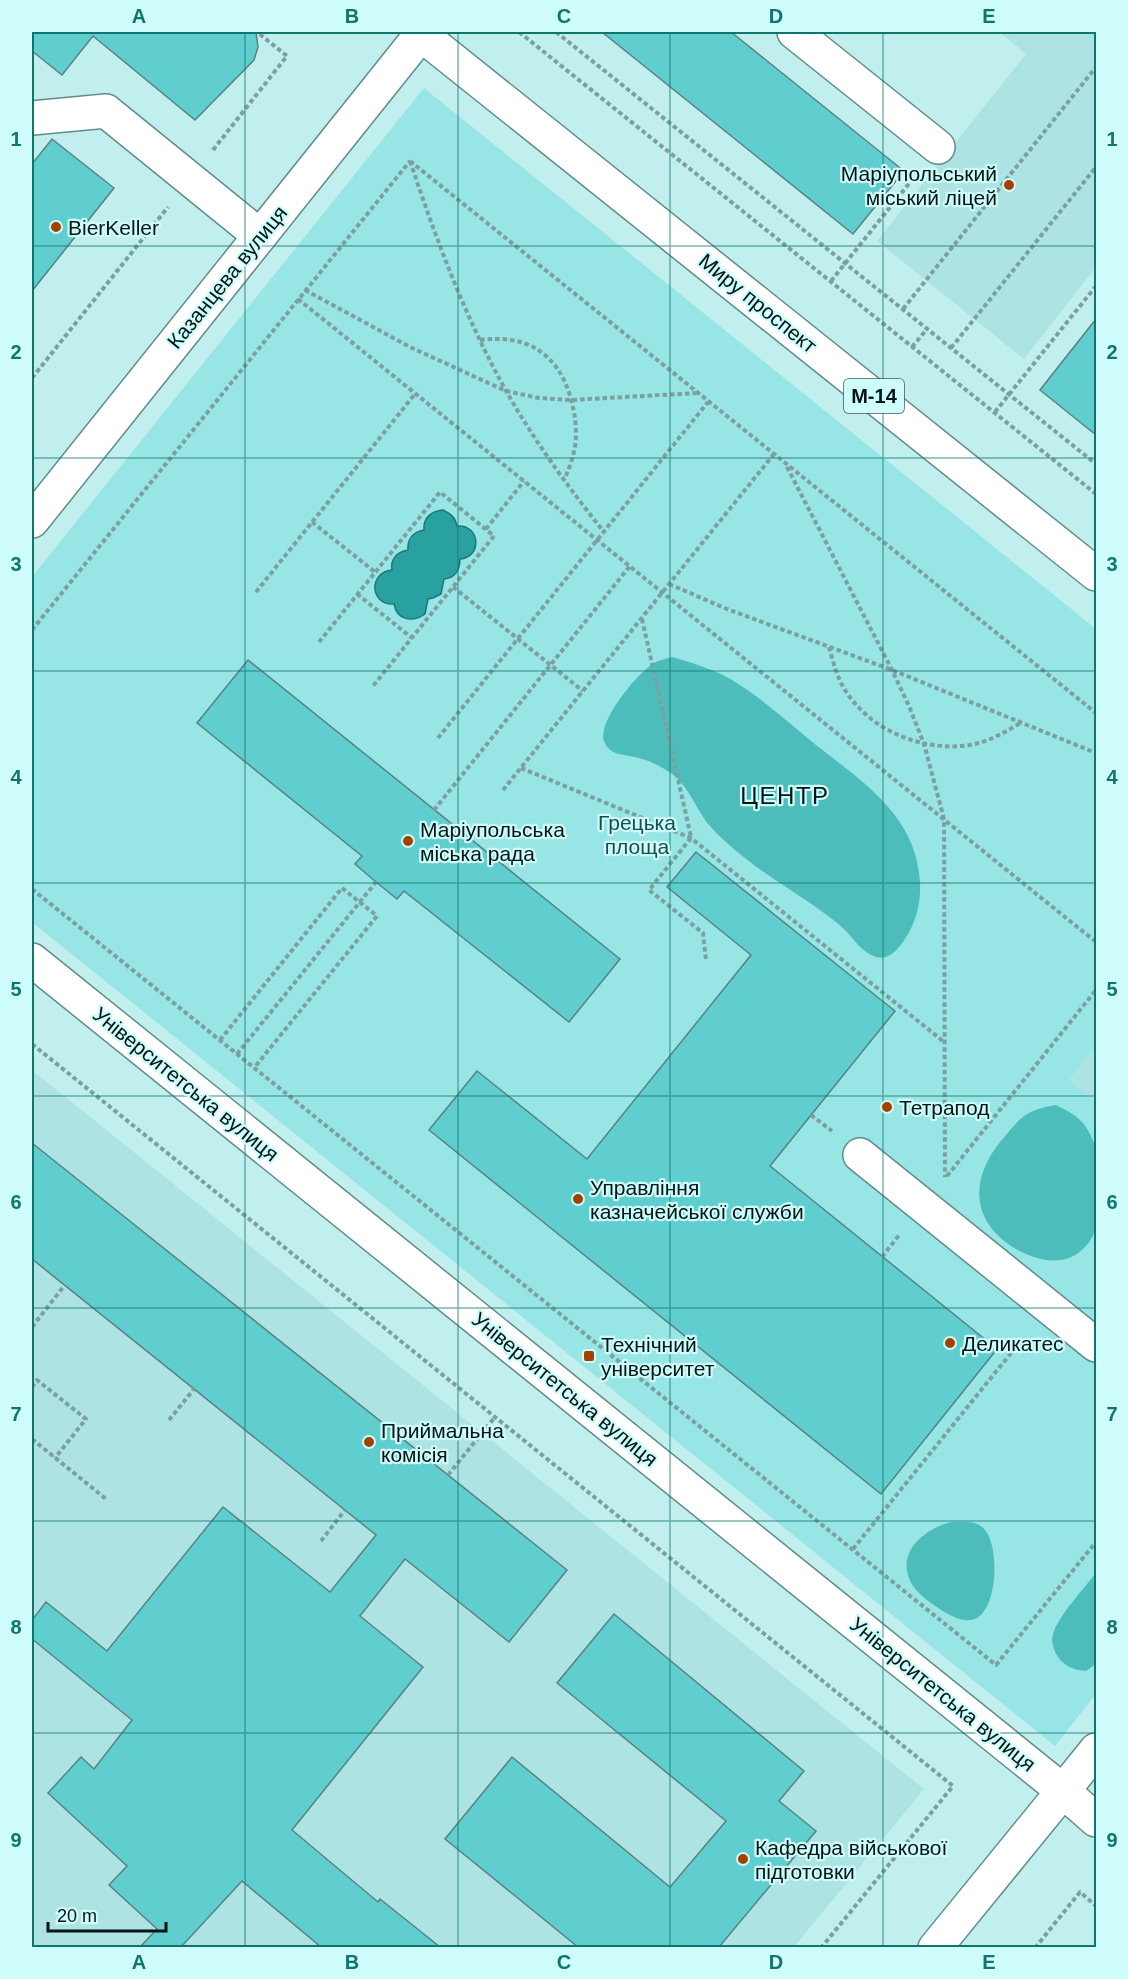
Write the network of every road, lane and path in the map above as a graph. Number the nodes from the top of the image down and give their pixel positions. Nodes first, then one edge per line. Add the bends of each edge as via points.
1 (257, 32) edge
2 (421, 32) edge
3 (519, 32) edge
4 (556, 32) edge
5 (794, 32) edge
6 (1096, 67) edge
7 (32, 118) edge
8 (938, 147) joint
9 (410, 161) junction
10 (1096, 167) edge
11 (190, 179) junction
12 (260, 236) junction
13 (845, 263) junction
14 (831, 281) junction
15 (1096, 286) edge
16 (305, 290) junction
17 (298, 299) junction
18 (903, 309) junction
19 (927, 328) junction
20 (480, 340) junction
21 (912, 346) junction
22 (951, 348) junction
23 (32, 378) edge
24 (506, 391) junction
25 (415, 393) junction
26 (698, 393) junction
27 (1009, 394) junction
28 (571, 400) junction
29 (708, 402) junction
30 (995, 412) junction
31 (774, 454) junction
32 (785, 463) junction
33 (1096, 464) edge
34 (564, 480) junction
35 (524, 482) junction
36 (1096, 494) edge
37 (32, 521) edge
38 (312, 522) junction
39 (486, 529) junction
40 (604, 532) junction
41 (597, 540) junction
42 (630, 566) junction
43 (375, 572) junction
44 (1096, 574) edge
45 (669, 584) junction
46 (453, 587) junction
47 (256, 592) dead end
48 (663, 592) junction
49 (357, 594) junction
50 (641, 618) junction
51 (32, 630) edge
52 (412, 638) junction
53 (518, 639) junction
54 (319, 642) dead end
55 (828, 646) junction
56 (550, 665) junction
57 (892, 670) junction
58 (373, 686) dead end
59 (583, 691) junction
60 (1096, 714) edge
61 (1022, 722) junction
62 (438, 738) dead end
63 (924, 744) junction
64 (1096, 753) edge
65 (521, 768) junction
66 (503, 790) dead end
67 (434, 810) dead end
68 (944, 819) junction
69 (691, 838) junction
70 (376, 882) dead end
71 (32, 889) edge
72 (360, 902) junction
73 (1096, 942) edge
74 (32, 960) edge
75 (706, 960) dead end
76 (1096, 990) edge
77 (220, 1041) junction
78 (945, 1042) junction
79 (32, 1044) edge
80 (237, 1054) junction
81 (254, 1068) junction
82 (860, 1155) dead end
83 (923, 1206) junction
84 (882, 1257) dead end
85 (64, 1286) dead end
86 (32, 1327) edge
87 (1096, 1345) edge
88 (1011, 1353) dead end
89 (32, 1387) edge
90 (194, 1389) dead end
91 (495, 1417) junction
92 (169, 1420) dead end
93 (32, 1439) edge
94 (55, 1458) junction
95 (448, 1475) dead end
96 (106, 1499) dead end
97 (345, 1510) dead end
98 (321, 1541) dead end
99 (1096, 1542) edge
100 (853, 1549) junction
101 (1096, 1750) edge
102 (1063, 1791) junction
103 (1096, 1820) edge
104 (1096, 1906) edge
105 (821, 1947) edge
106 (935, 1947) edge
107 (1035, 1947) edge

1 - 11 path via 287,56
2 - 12 main road, Казанцева вулиця
2 - 44 main road, Миру проспект / М-14
3 - 14 path
4 - 13 path
5 - 8 main road
6 - 18 path
7 - 11 main road via 106,111
8 - 13 path
9 - 16 path
9 - 20 path via 453,281
9 - 26 path
10 - 22 path
11 - 12 main road
11 - 23 path
12 - 37 main road, Казанцева вулиця
13 - 14 path
13 - 18 path
14 - 21 path
15 - 27 path
16 - 17 path
16 - 24 path via 410,347
17 - 25 path
17 - 51 path
18 - 19 path
19 - 21 path
19 - 22 path
20 - 24 path
20 - 28 path via 515,339 532,345 558,368
21 - 30 path
22 - 27 path
24 - 28 path
24 - 34 path
25 - 35 path
25 - 38 path
26 - 28 path
26 - 29 path
27 - 30 path
27 - 33 path
28 - 34 path via 577,439
29 - 31 path
29 - 40 path
30 - 36 path
31 - 32 path
31 - 45 path
32 - 57 path
32 - 60 path
34 - 40 path
35 - 39 path
35 - 41 path
38 - 43 path
38 - 47 path
39 - 43 path via 440,492
39 - 46 path via 494,536
40 - 41 path
41 - 42 path
41 - 53 path
42 - 48 path
42 - 56 path
43 - 49 path
45 - 48 path
45 - 55 path
46 - 52 path
46 - 53 path
48 - 50 path
48 - 68 path
49 - 52 path
49 - 54 path
50 - 59 path
50 - 69 path
52 - 58 path
53 - 56 path
53 - 62 path
55 - 57 path
55 - 63 path via 846,691 861,710 901,737
56 - 59 path
56 - 67 path
57 - 61 path
57 - 63 path
59 - 65 path
61 - 63 path via 1000,736 975,744
61 - 64 path
63 - 68 path
65 - 66 path
65 - 69 path
68 - 73 path
68 - 78 path
69 - 75 path via 649,890 703,933
69 - 78 path
70 - 72 path
71 - 77 path
72 - 77 path via 342,888
72 - 80 path
72 - 81 path via 376,916
74 - 102 main road, Університетська вулиця
76 - 78 path via 945,1178
77 - 80 path
79 - 91 path
80 - 81 path
81 - 100 path
82 - 83 main road
83 - 84 path
83 - 87 main road
85 - 86 path
88 - 100 path
89 - 94 path via 37,1380 86,1419
90 - 92 path
91 - 95 path
91 - 105 path via 953,1786
93 - 94 path
94 - 96 path
97 - 98 path
99 - 100 path via 996,1665
101 - 102 main road
102 - 103 main road, Університетська вулиця
102 - 106 main road
104 - 107 path via 1080,1892

